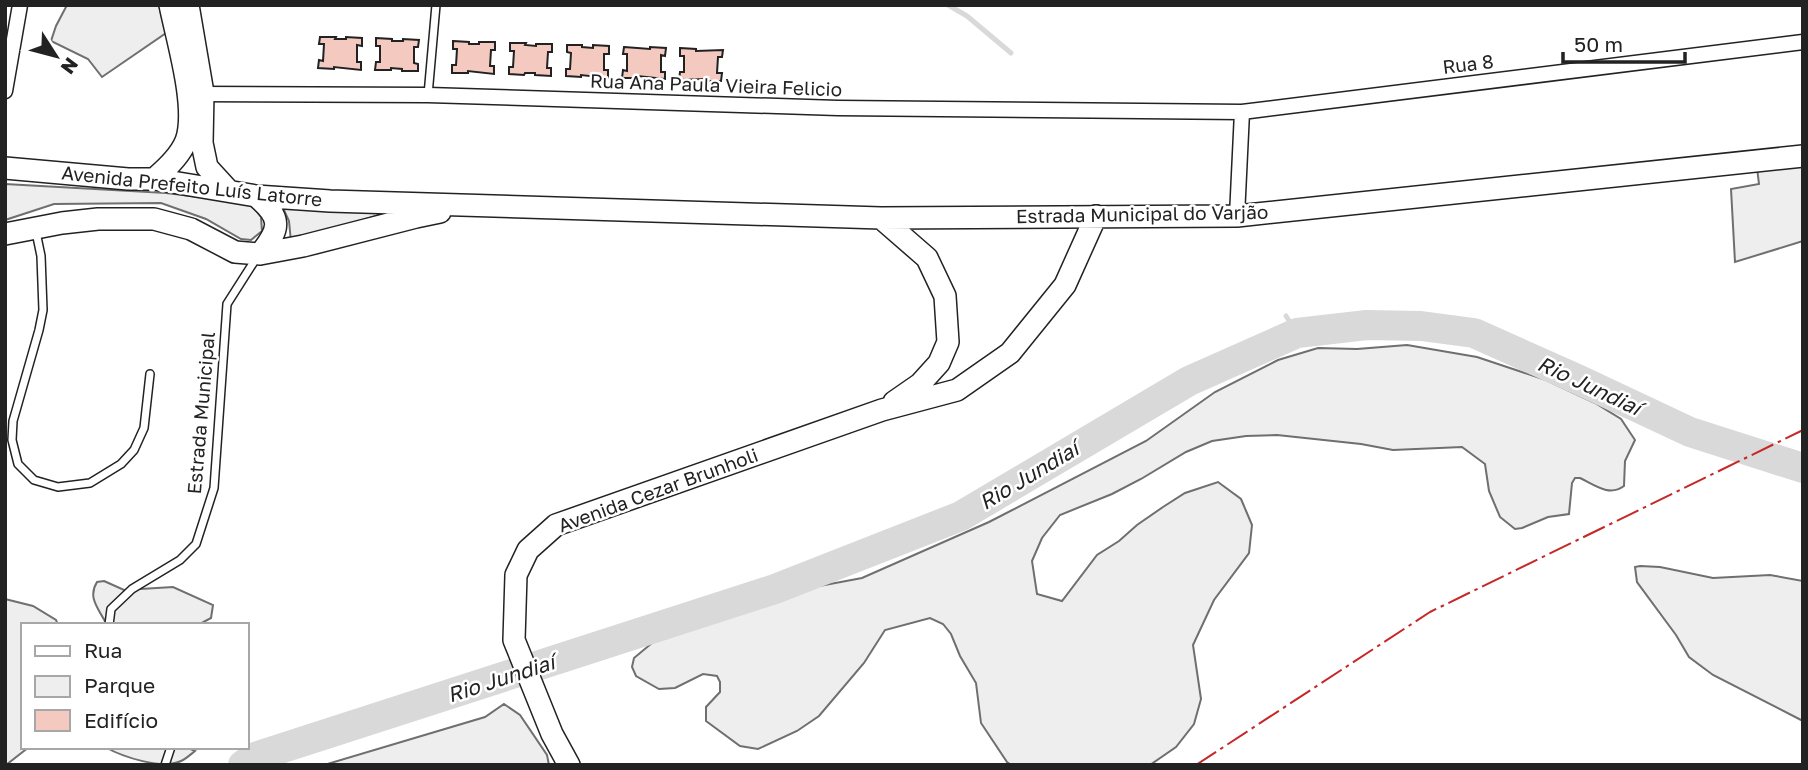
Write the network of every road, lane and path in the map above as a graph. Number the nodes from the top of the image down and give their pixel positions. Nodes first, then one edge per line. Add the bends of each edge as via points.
1 (20, 5) edge
2 (170, 5) edge
3 (188, 5) edge
4 (436, 5) edge
5 (1803, 42) edge
6 (5, 91) edge
7 (196, 94) junction
8 (428, 95) junction
9 (1242, 112) junction
10 (1803, 156) edge
11 (5, 168) edge
12 (154, 179) junction
13 (229, 191) junction
14 (256, 196) junction
15 (479, 204) junction
16 (1096, 216) junction
17 (1237, 216) junction
18 (881, 218) junction
19 (35, 228) junction
20 (5, 234) edge
21 (260, 254) junction
22 (150, 374) dead end
23 (883, 410) junction
24 (109, 623) edge
25 (569, 765) edge

1 - 6 street
2 - 7 main road
3 - 7 main road
4 - 8 lane
5 - 9 street, Rua 8
7 - 8 street, Rua Ana Paula Vieira Felicio
7 - 12 main road via 185,142
7 - 13 main road via 207,167
8 - 9 street, Rua Ana Paula Vieira Felicio via 838,108
9 - 17 street
10 - 17 main road, Estrada Municipal do Varjão
11 - 12 main road, Avenida Prefeito Luís Latorre
12 - 13 main road, Avenida Prefeito Luís Latorre
13 - 14 main road, Avenida Prefeito Luís Latorre
14 - 15 main road, Avenida Prefeito Luís Latorre
14 - 21 main road via 271,209 276,224 273,238
15 - 18 main road, Estrada Municipal do Varjão
15 - 21 main road, Avenida Prefeito Luís Latorre
16 - 17 main road, Estrada Municipal do Varjão
16 - 18 main road, Estrada Municipal do Varjão
16 - 23 main road, Avenida Cezar Brunholi via 1065,285 1010,353 957,390
18 - 23 main road, Avenida Cezar Brunholi via 927,258 945,296 948,342 939,363 920,384
19 - 20 main road, Avenida Prefeito Luís Latorre
19 - 21 main road, Avenida Prefeito Luís Latorre via 98,219 154,219 191,229 235,251
19 - 22 lane via 43,310 13,421 18,464 34,480 58,487 90,484 121,464 144,428
21 - 24 lane, Estrada Municipal via 227,304 215,488 196,544 180,560 132,589 111,609
23 - 25 main road, Avenida Cezar Brunholi via 556,524 528,550 516,575 514,640

